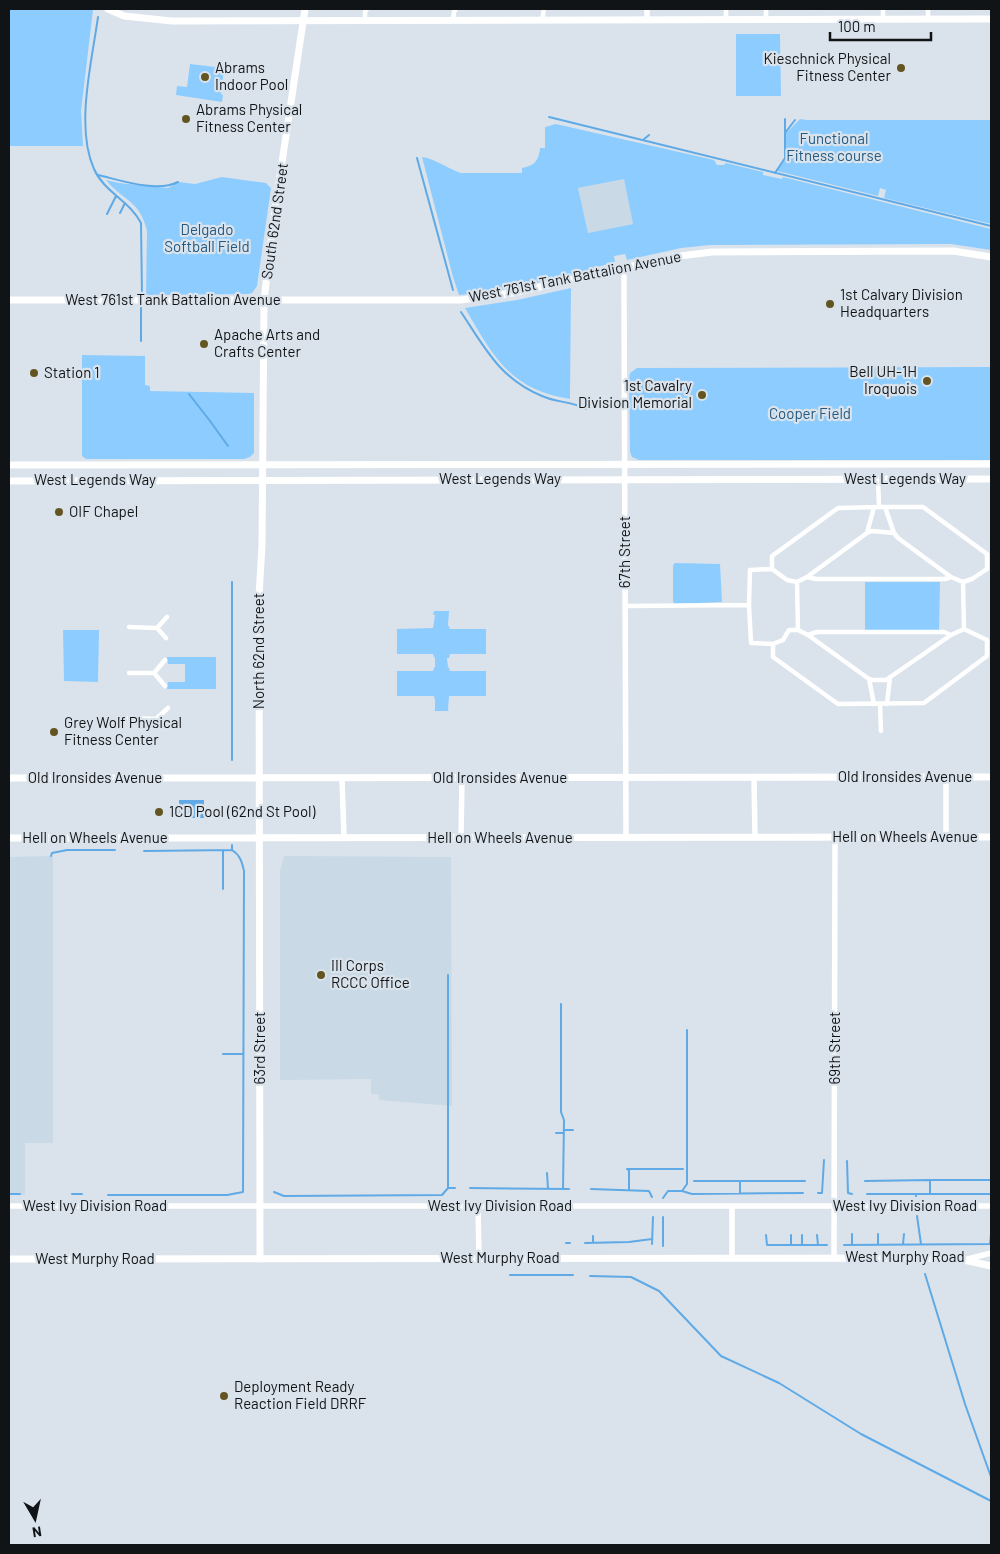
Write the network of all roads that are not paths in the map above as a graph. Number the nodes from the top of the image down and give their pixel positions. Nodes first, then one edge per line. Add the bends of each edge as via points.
1 (108, 9) edge
2 (305, 9) edge
3 (367, 9) edge
4 (456, 9) edge
5 (544, 9) edge
6 (647, 9) edge
7 (726, 9) edge
8 (766, 9) edge
9 (883, 9) edge
10 (928, 9) edge
11 (726, 19) junction
12 (766, 19) junction
13 (883, 19) junction
14 (928, 19) junction
15 (991, 19) edge
16 (304, 20) junction
17 (364, 20) junction
18 (453, 20) junction
19 (542, 20) junction
20 (647, 20) junction
21 (991, 256) edge
22 (622, 268) junction
23 (9, 300) edge
24 (264, 300) junction
25 (625, 464) junction
26 (991, 464) edge
27 (9, 465) edge
28 (262, 465) junction
29 (263, 479) junction
30 (625, 479) junction
31 (878, 479) junction
32 (991, 479) edge
33 (9, 480) edge
34 (877, 507) junction
35 (885, 507) junction
36 (867, 533) junction
37 (894, 533) junction
38 (772, 569) junction
39 (989, 569) edge
40 (807, 577) junction
41 (951, 577) junction
42 (797, 582) junction
43 (964, 582) junction
44 (625, 606) junction
45 (749, 606) junction
46 (167, 617) dead end
47 (129, 627) dead end
48 (157, 628) junction
49 (964, 629) junction
50 (798, 630) junction
51 (808, 635) junction
52 (951, 636) junction
53 (166, 638) dead end
54 (989, 640) edge
55 (773, 644) junction
56 (165, 660) dead end
57 (129, 673) dead end
58 (154, 673) junction
59 (890, 678) junction
60 (869, 679) junction
61 (165, 686) dead end
62 (874, 704) junction
63 (880, 704) junction
64 (887, 704) junction
65 (168, 708) dead end
66 (129, 718) dead end
67 (156, 719) junction
68 (166, 728) dead end
69 (881, 731) dead end
70 (946, 777) junction
71 (991, 777) edge
72 (9, 778) edge
73 (259, 778) junction
74 (342, 778) junction
75 (462, 778) junction
76 (626, 778) junction
77 (754, 778) junction
78 (626, 837) junction
79 (946, 837) junction
80 (991, 837) edge
81 (9, 838) edge
82 (260, 838) junction
83 (344, 838) junction
84 (462, 838) junction
85 (755, 838) junction
86 (835, 838) junction
87 (9, 1206) edge
88 (259, 1206) junction
89 (732, 1206) junction
90 (834, 1206) junction
91 (991, 1206) edge
92 (478, 1207) junction
93 (991, 1254) edge
94 (479, 1258) junction
95 (732, 1258) junction
96 (834, 1258) junction
97 (9, 1259) edge
98 (260, 1259) junction
99 (964, 1260) junction
100 (991, 1266) edge

1 - 16 street via 124,16 172,21
2 - 16 street, South 62nd Street
3 - 17 street
4 - 18 street
5 - 19 street
6 - 20 street
7 - 11 street
8 - 12 street
9 - 13 street
10 - 14 street
11 - 12 street
11 - 20 street
12 - 13 street
13 - 14 street
14 - 15 street
16 - 17 street
16 - 24 street, South 62nd Street
17 - 18 street
18 - 19 street
19 - 20 street
21 - 22 street, West 761st Tank Battalion Avenue via 954,251 712,252
22 - 24 street, West 761st Tank Battalion Avenue via 513,293 461,300
22 - 25 street, 67th Street
23 - 24 street, West 761st Tank Battalion Avenue
24 - 28 street, South 62nd Street
25 - 26 street, West Legends Way
25 - 28 street, West Legends Way
25 - 30 street, 67th Street
27 - 28 street, West Legends Way
28 - 29 street, North 62nd Street
29 - 30 street, West Legends Way
29 - 33 street, West Legends Way
29 - 73 street, North 62nd Street
30 - 31 street, West Legends Way
30 - 44 street, 67th Street
31 - 32 street, West Legends Way
31 - 34 street
34 - 35 street
34 - 36 street
34 - 38 street via 838,508 772,556
35 - 37 street
35 - 39 street via 923,508 987,554
36 - 37 street
36 - 40 street
37 - 41 street
38 - 42 street via 787,580
38 - 45 street via 750,570
39 - 43 street
40 - 41 street
40 - 42 street
41 - 43 street
42 - 50 street
43 - 49 street
44 - 45 street
44 - 76 street, 67th Street
45 - 55 street via 751,643
46 - 48 street
47 - 48 street
48 - 53 street
49 - 52 street
49 - 54 street
50 - 51 street
50 - 55 street via 789,630 782,640
51 - 52 street via 817,632 944,632
51 - 60 street
52 - 59 street
54 - 64 street via 987,656 924,704
55 - 62 street via 773,657 838,704
56 - 58 street
57 - 58 street
58 - 61 street
59 - 60 street
59 - 64 street
60 - 62 street
62 - 63 street
63 - 64 street
63 - 69 street
65 - 67 street
66 - 67 street
67 - 68 street
70 - 71 street, Old Ironsides Avenue
70 - 77 street, Old Ironsides Avenue
70 - 79 street
72 - 73 street, Old Ironsides Avenue
73 - 74 street, Old Ironsides Avenue
73 - 82 street, North 62nd Street
74 - 75 street, Old Ironsides Avenue
74 - 83 street
75 - 76 street, Old Ironsides Avenue
75 - 84 street
76 - 77 street, Old Ironsides Avenue
76 - 78 street, 67th Street
77 - 85 street
78 - 84 street, Hell on Wheels Avenue
78 - 85 street, Hell on Wheels Avenue
79 - 80 street, Hell on Wheels Avenue
79 - 86 street, Hell on Wheels Avenue
81 - 82 street, Hell on Wheels Avenue
82 - 83 street, Hell on Wheels Avenue
82 - 88 street, 63rd Street
83 - 84 street, Hell on Wheels Avenue
85 - 86 street, Hell on Wheels Avenue
86 - 90 street, 69th Street
87 - 88 street, West Ivy Division Road
88 - 92 street, West Ivy Division Road
88 - 98 street, 63rd Street
89 - 90 street, West Ivy Division Road
89 - 92 street, West Ivy Division Road
89 - 95 street
90 - 91 street, West Ivy Division Road
90 - 96 street, 69th Street
92 - 94 street
93 - 99 street, West Murphy Road
94 - 95 street, West Murphy Road
94 - 98 street, West Murphy Road
95 - 96 street, West Murphy Road
96 - 99 street, West Murphy Road
97 - 98 street, West Murphy Road
99 - 100 street

